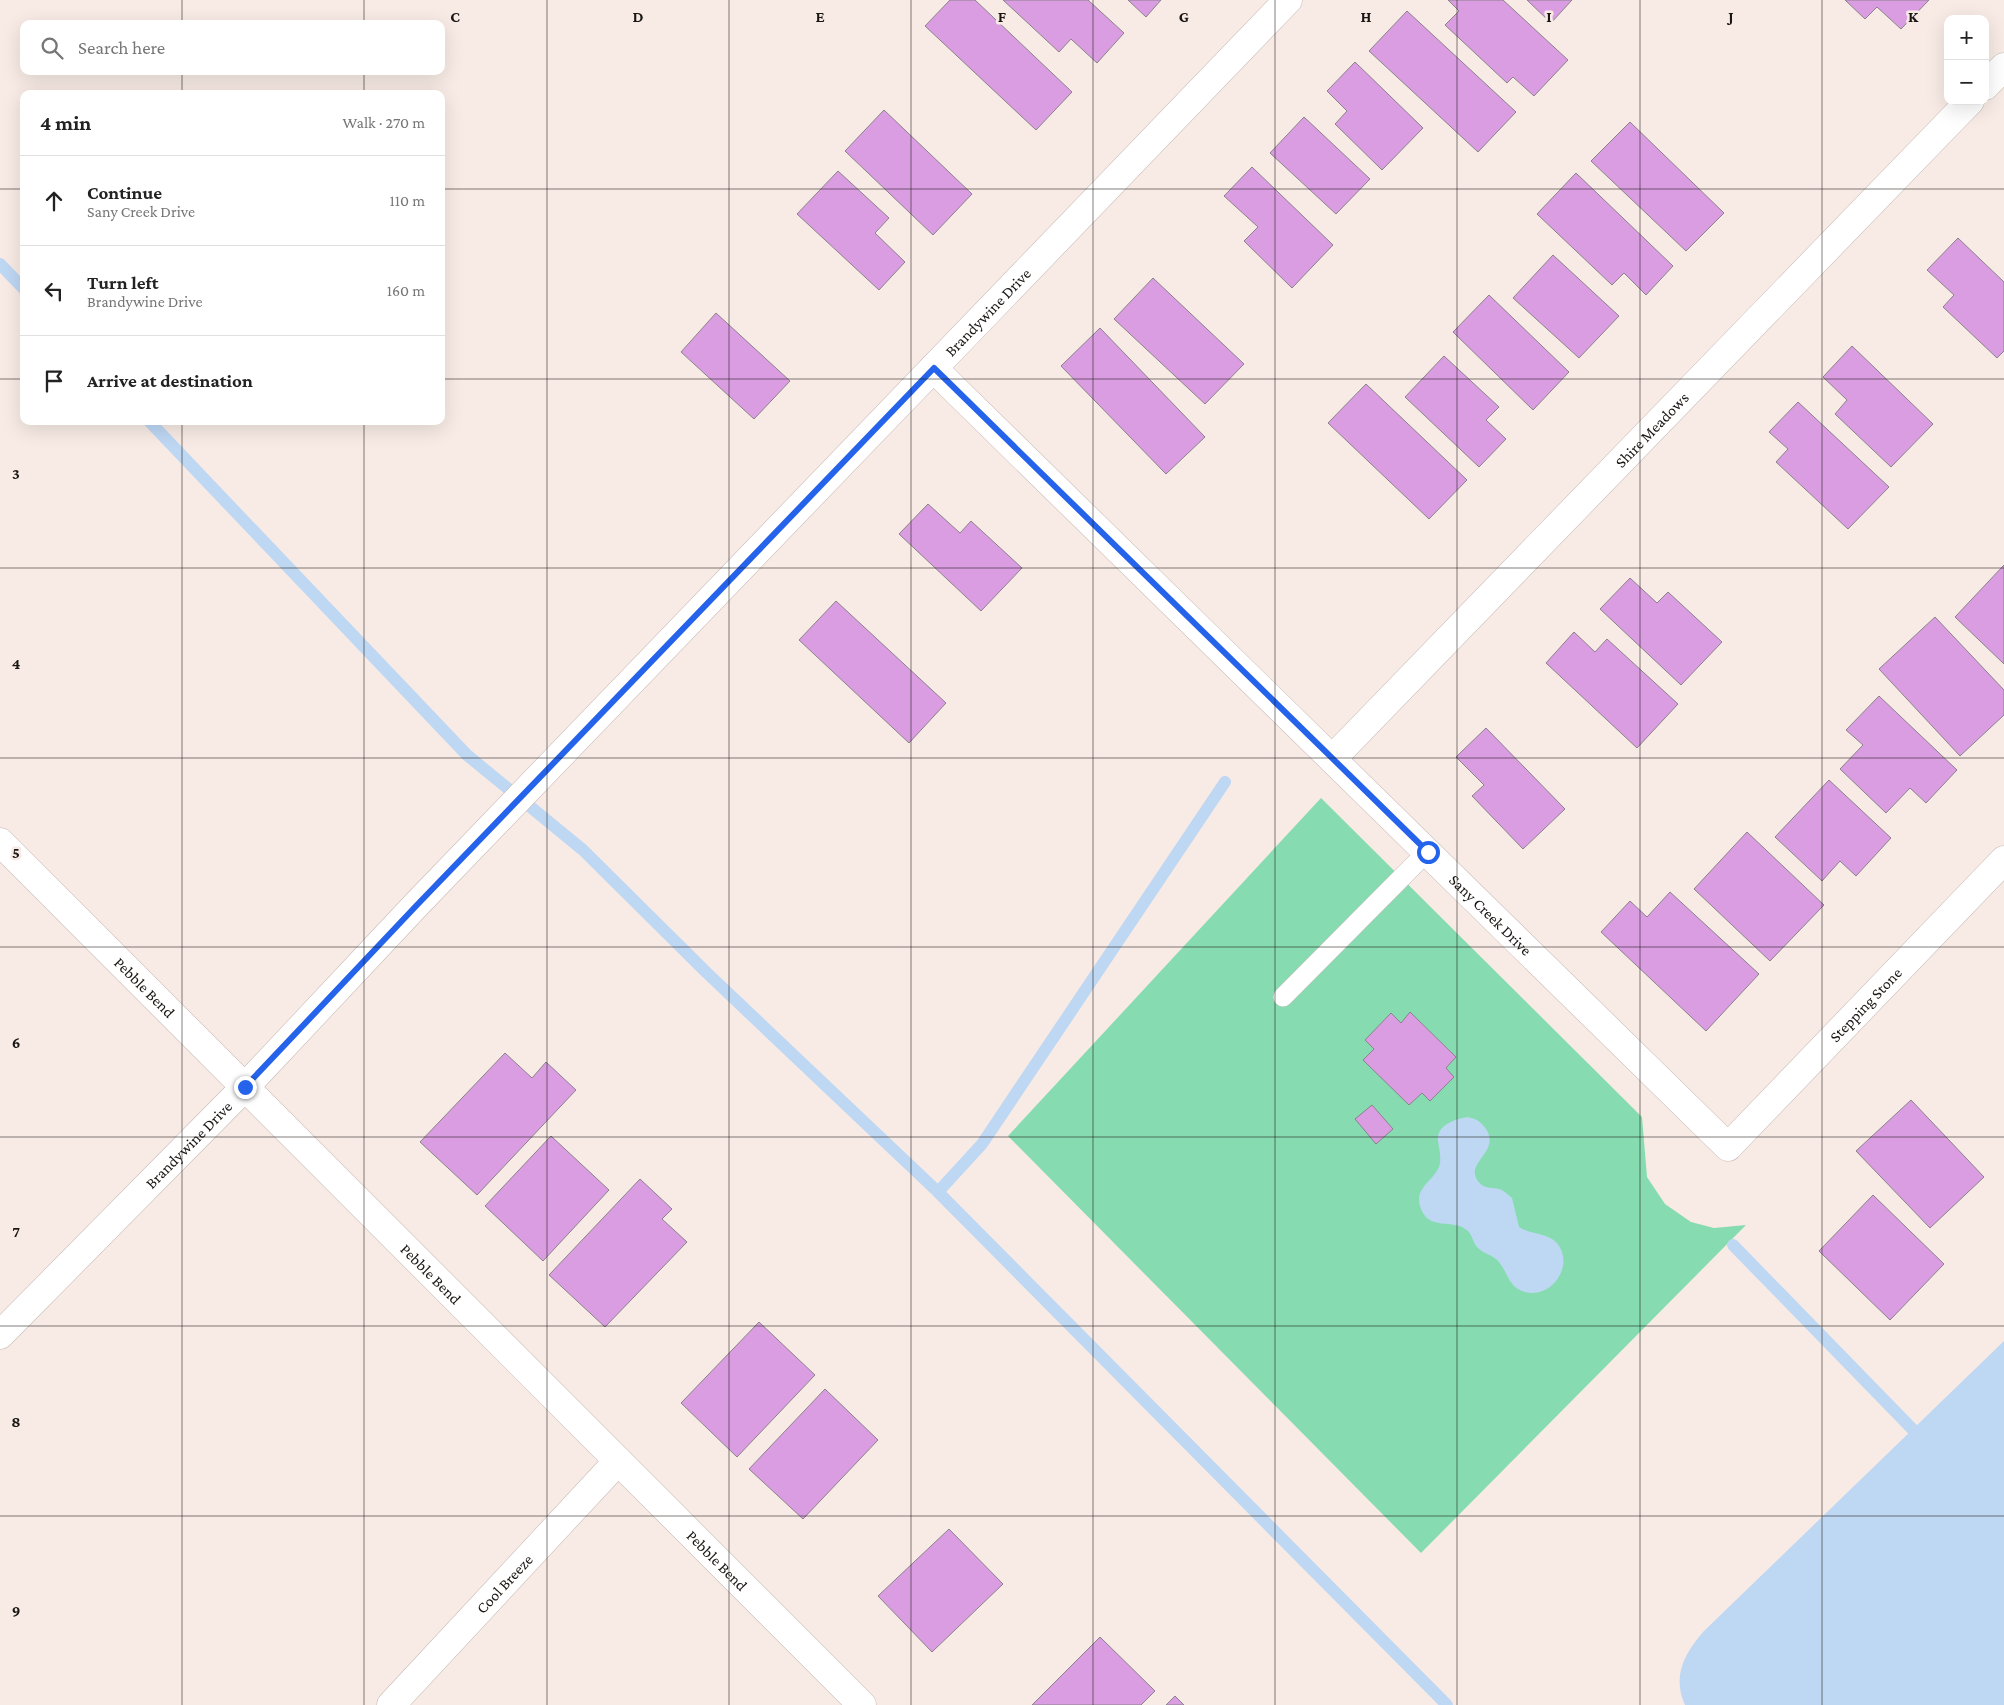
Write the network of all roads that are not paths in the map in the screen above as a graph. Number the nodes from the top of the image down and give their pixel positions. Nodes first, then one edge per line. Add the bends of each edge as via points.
1 (1288, 0) edge
2 (2004, 67) edge
3 (1989, 82) edge
4 (1966, 105) edge
5 (934, 368) junction
6 (1332, 760) junction
7 (0, 842) edge
8 (1428, 852) junction
9 (2004, 860) edge
10 (1283, 997) dead end
11 (245, 1087) junction
12 (1728, 1147) joint
13 (0, 1335) edge
14 (618, 1461) junction
15 (391, 1705) edge
16 (862, 1705) edge

1 - 5 street, Brandywine Drive
2 - 3 street
4 - 6 street, Shire Meadows
5 - 6 street, Sany Creek Drive
5 - 11 street, Brandywine Drive
6 - 8 street, Sany Creek Drive
7 - 11 street, Pebble Bend
8 - 10 lane
8 - 12 street, Sany Creek Drive
9 - 12 street, Stepping Stone
11 - 13 street, Brandywine Drive
11 - 14 street, Pebble Bend
14 - 15 street, Cool Breeze
14 - 16 street, Pebble Bend

